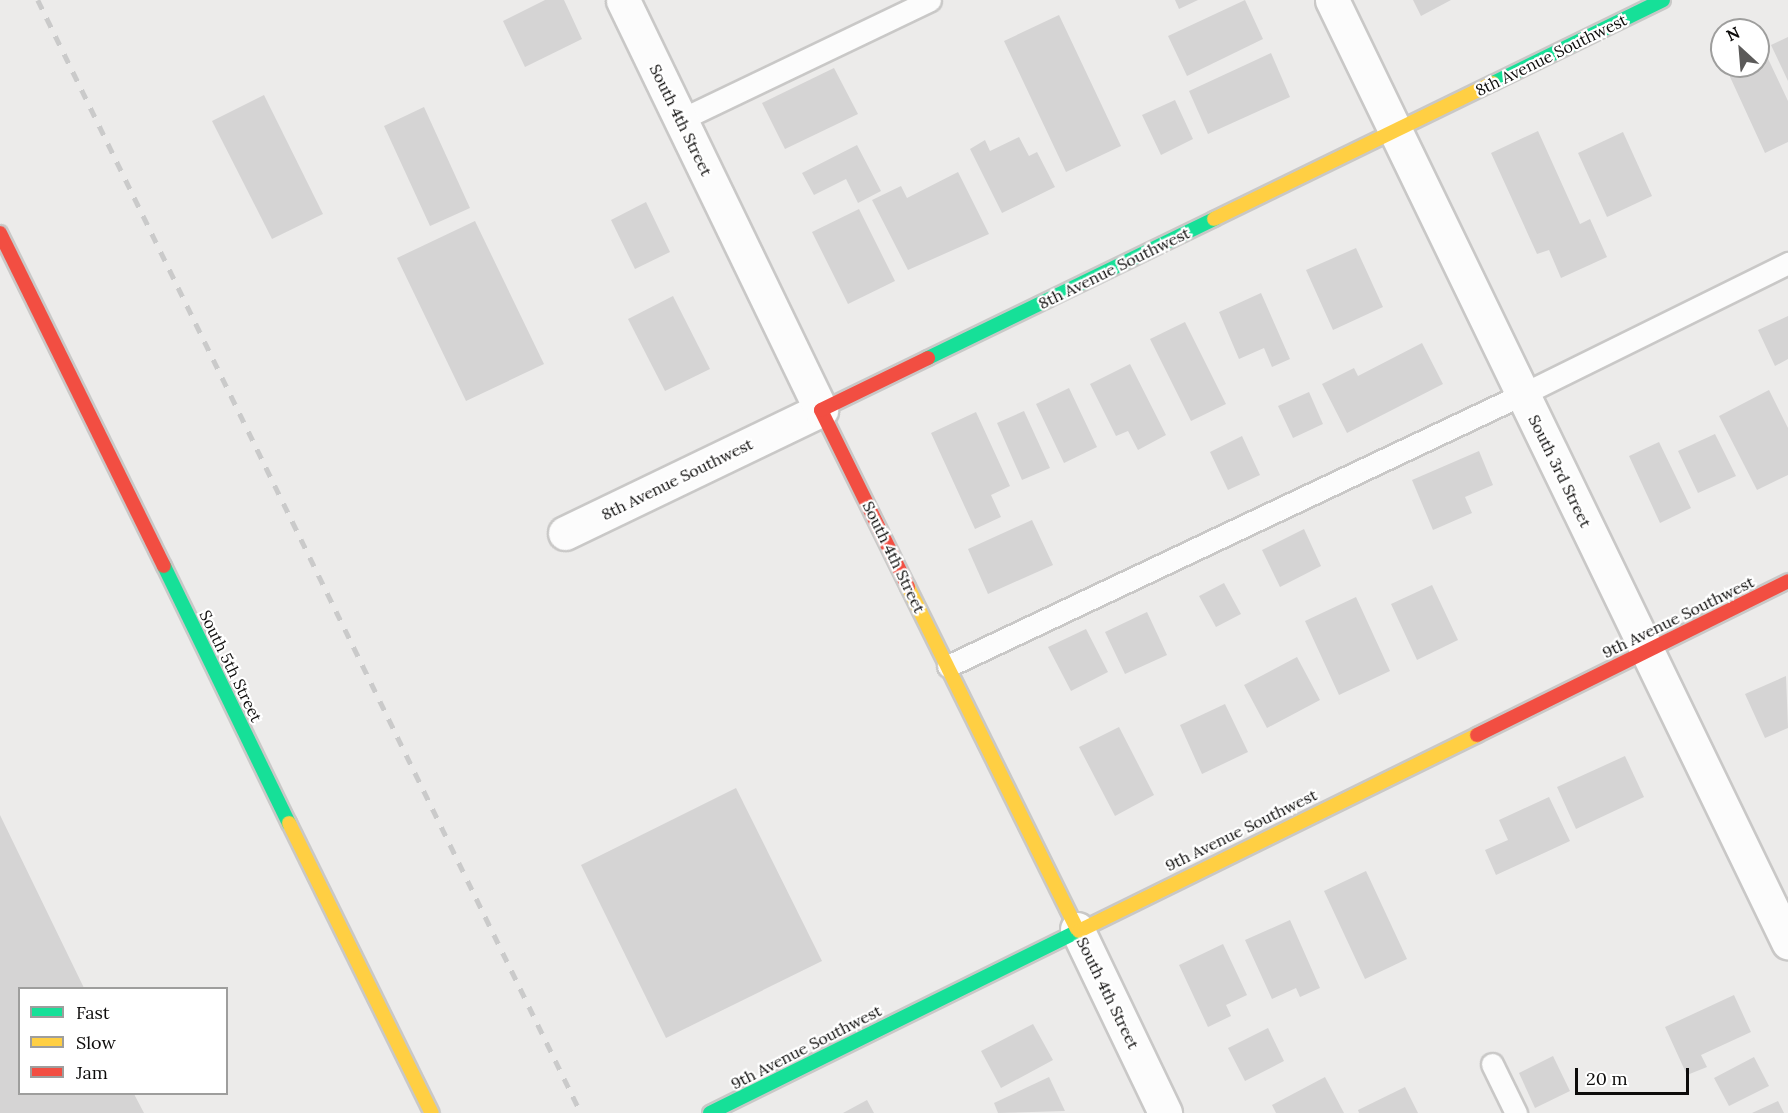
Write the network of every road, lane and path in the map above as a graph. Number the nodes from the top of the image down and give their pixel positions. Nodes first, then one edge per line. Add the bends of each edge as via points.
1 (623, 0) edge
2 (930, 0) edge
3 (1332, 0) edge
4 (1663, 0) edge
5 (680, 120) junction
6 (1396, 131) junction
7 (0, 233) edge
8 (1788, 264) edge
9 (1523, 394) junction
10 (821, 410) junction
11 (565, 533) dead end
12 (1788, 581) edge
13 (1646, 651) junction
14 (948, 666) junction
15 (1077, 929) junction
16 (1788, 942) edge
17 (1492, 1064) dead end
18 (432, 1113) edge
19 (710, 1113) edge
20 (1165, 1113) edge
21 (1516, 1113) edge

1 - 5 street, South 4th Street
2 - 5 lane
3 - 6 street, South 3rd Street
4 - 6 street, 8th Avenue Southwest
5 - 10 street, South 4th Street
6 - 9 street, South 3rd Street
6 - 10 street, 8th Avenue Southwest
7 - 18 street, South 5th Street
8 - 9 lane
9 - 13 street, South 3rd Street
9 - 14 lane
10 - 11 street, 8th Avenue Southwest
10 - 14 street, South 4th Street
12 - 13 street, 9th Avenue Southwest
13 - 15 street, 9th Avenue Southwest
13 - 16 street, South 3rd Street
14 - 15 street, South 4th Street
15 - 19 street, 9th Avenue Southwest
15 - 20 street, South 4th Street
17 - 21 lane

